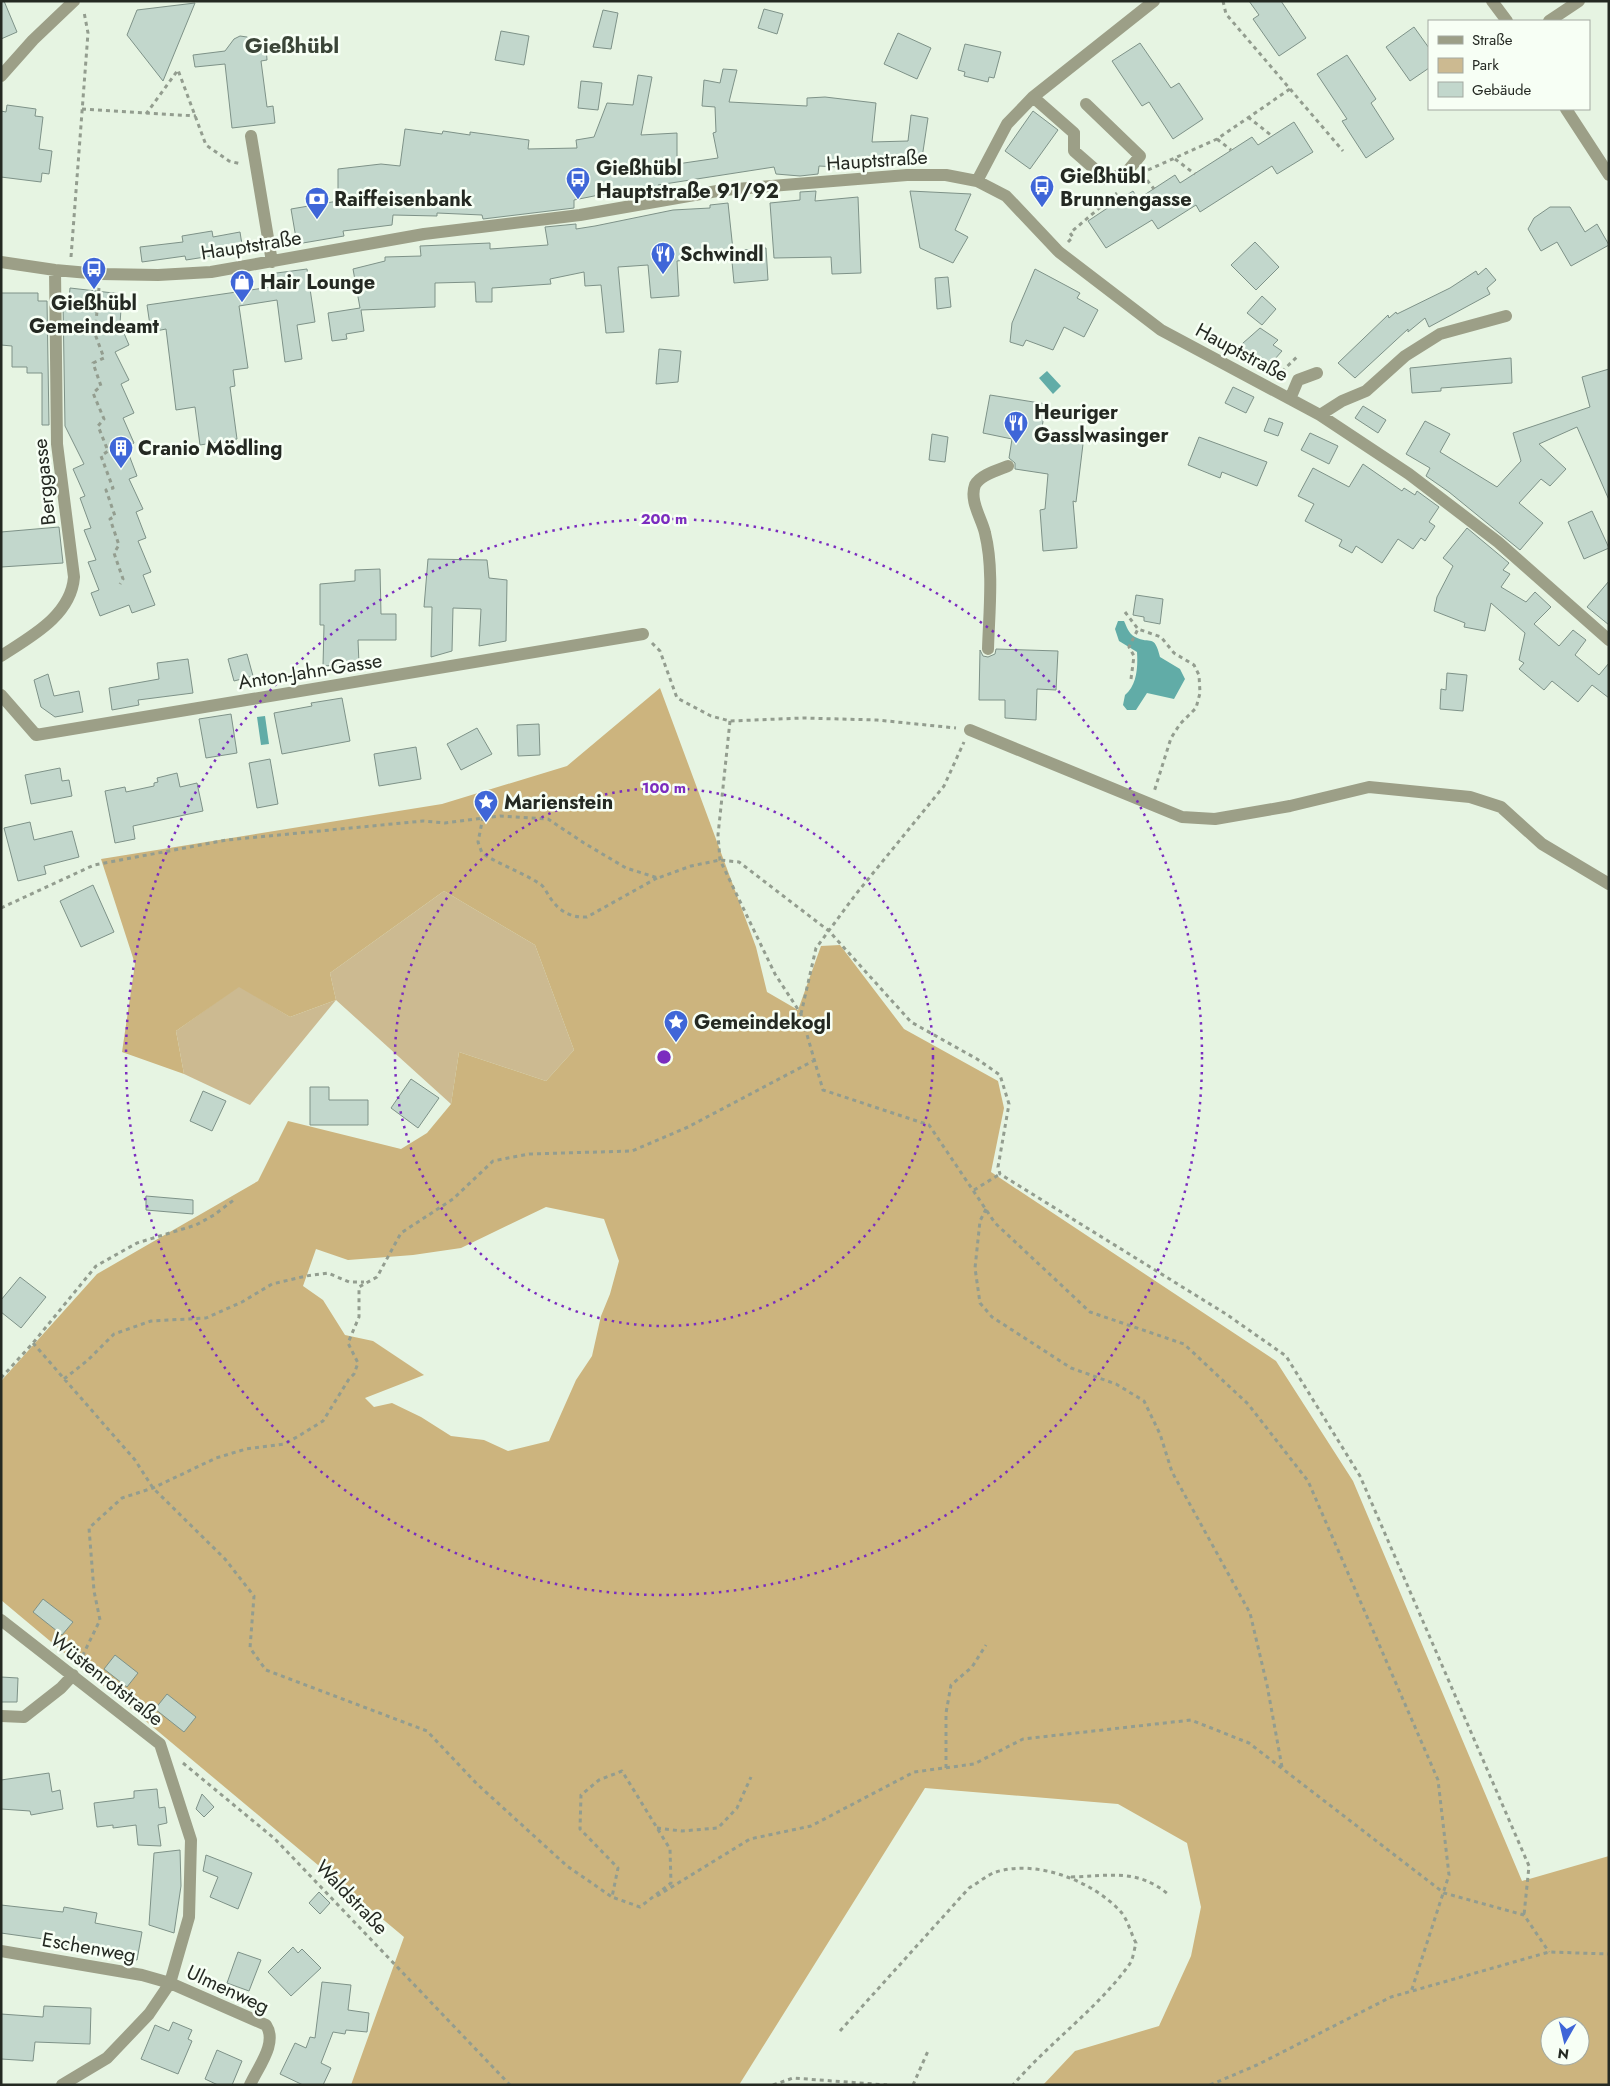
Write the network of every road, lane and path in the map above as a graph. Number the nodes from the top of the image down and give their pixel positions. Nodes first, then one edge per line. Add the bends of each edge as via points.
1 (1154, 1) edge
2 (1223, 1) edge
3 (1492, 1) edge
4 (1579, 1) edge
5 (79, 5) edge
6 (1506, 20) edge
7 (1550, 20) edge
8 (1, 76) edge
9 (1290, 89) junction
10 (1033, 96) junction
11 (1086, 104) dead end
12 (82, 109) junction
13 (1567, 110) edge
14 (146, 114) junction
15 (197, 116) junction
16 (1248, 118) junction
17 (251, 136) dead end
18 (1272, 136) dead end
19 (1217, 139) junction
20 (1231, 150) dead end
21 (1343, 151) dead end
22 (1174, 159) junction
23 (256, 167) junction
24 (1141, 173) dead end
25 (1195, 174) dead end
26 (1609, 175) edge
27 (977, 181) junction
28 (1118, 192) dead end
29 (1110, 198) junction
30 (1112, 205) dead end
31 (1070, 233) dead end
32 (1, 262) edge
33 (272, 262) junction
34 (55, 270) junction
35 (69, 272) junction
36 (100, 274) junction
37 (1506, 316) dead end
38 (1297, 357) dead end
39 (1284, 368) dead end
40 (1317, 373) dead end
41 (1290, 399) junction
42 (1320, 415) junction
43 (1008, 466) dead end
44 (120, 584) dead end
45 (1125, 612) dead end
46 (1138, 629) junction
47 (643, 634) joint
48 (1609, 640) edge
49 (988, 649) dead end
50 (1, 656) edge
51 (1131, 679) dead end
52 (1, 695) edge
53 (730, 721) junction
54 (970, 730) junction
55 (1157, 783) dead end
56 (483, 817) junction
57 (720, 860) junction
58 (658, 878) junction
59 (1609, 884) edge
60 (1, 908) edge
61 (829, 930) junction
62 (801, 1014) junction
63 (813, 1061) junction
64 (1000, 1174) junction
65 (974, 1190) junction
66 (235, 1199) dead end
67 (986, 1209) junction
68 (367, 1281) junction
69 (33, 1343) junction
70 (1, 1378) edge
71 (64, 1379) junction
72 (153, 1488) junction
73 (1, 1620) edge
74 (986, 1645) dead end
75 (73, 1675) junction
76 (1, 1716) edge
77 (160, 1744) junction
78 (946, 1768) junction
79 (1282, 1768) junction
80 (751, 1777) dead end
81 (657, 1828) junction
82 (1070, 1877) junction
83 (1444, 1893) junction
84 (1169, 1895) dead end
85 (612, 1896) junction
86 (640, 1907) junction
87 (1524, 1914) junction
88 (1, 1951) edge
89 (1549, 1952) junction
90 (1609, 1954) edge
91 (170, 1983) junction
92 (1411, 1992) junction
93 (840, 2031) dead end
94 (928, 2051) dead end
95 (62, 2085) edge
96 (250, 2085) edge
97 (510, 2085) edge
98 (773, 2085) edge
99 (887, 2085) edge
100 (913, 2085) edge
101 (1013, 2085) edge
102 (1210, 2085) edge

1 - 10 street
2 - 9 path via 1226,14
3 - 6 street
4 - 7 street
5 - 8 street via 32,40
5 - 12 path via 88,34
9 - 16 path
9 - 21 path
10 - 11 street via 1074,133 1074,151 1106,179 1125,174 1140,156
10 - 27 street via 1007,124
12 - 14 path
12 - 35 path
13 - 26 street
14 - 15 path
14 - 15 path via 178,70
15 - 23 path via 206,145 229,161
16 - 18 path
16 - 19 path
17 - 23 street
19 - 20 path
19 - 22 path
22 - 24 path
22 - 25 path
23 - 33 street
27 - 33 street, Hauptstraße via 946,175 906,175 723,190 580,215 424,234
27 - 41 street, Hauptstraße via 1006,196 1058,252 1161,330
28 - 29 path
29 - 30 path
29 - 31 path
32 - 34 street, Hauptstraße
33 - 36 street, Hauptstraße via 211,272
34 - 35 street, Hauptstraße
34 - 50 street, Berggasse via 57,444 73,588 60,611 39,631
35 - 36 street, Hauptstraße
36 - 44 path via 95,334 104,358 93,363 101,386 93,393 104,419 98,426 108,451 101,456 113,488 106,490 115,516 110,519 119,545 114,554 123,579
37 - 42 street via 1440,334 1405,356 1366,391
38 - 39 path
40 - 41 street via 1298,380
41 - 42 street, Hauptstraße
42 - 48 street, Hauptstraße via 1409,474 1498,542
43 - 49 street via 987,474 976,484 973,496 986,534 990,588
45 - 46 path
46 - 51 path via 1129,647 1134,656
46 - 55 path via 1161,637 1174,653 1194,665 1200,676 1196,708 1171,738
47 - 52 street, Anton-Jahn-Gasse via 36,735
47 - 53 path via 660,651 677,698 710,716
53 - 54 path via 803,718 877,720
53 - 57 path via 718,835
54 - 59 street via 1182,817 1215,819 1290,806 1369,787 1470,797 1501,807 1542,844
54 - 61 path via 944,786
56 - 58 path via 548,818 626,868
56 - 58 path via 478,842 482,853 542,885 565,913 587,917
56 - 60 path via 445,823 423,821 284,833 187,848 94,866
57 - 58 path
57 - 61 path via 739,862
57 - 62 path via 775,974
61 - 62 path via 816,948
61 - 64 path via 911,1022 1000,1075 1008,1104 998,1167
62 - 63 path
63 - 65 path via 823,1090 929,1125
63 - 68 path via 688,1128 632,1151 528,1154 493,1161 453,1199 401,1233 377,1277
64 - 65 path
64 - 87 path via 1226,1314 1286,1356 1360,1476 1529,1866
65 - 67 path
66 - 69 path via 196,1225 137,1243 96,1266
67 - 79 path via 980,1221 975,1268 980,1302 992,1317 1071,1368 1116,1384 1144,1401 1160,1434 1172,1472 1250,1613
67 - 83 path via 995,1222 1090,1312 1184,1344 1248,1404 1308,1482 1438,1780 1450,1875
68 - 71 path via 349,1282 328,1273 306,1276 272,1284 206,1318 142,1324 114,1334
68 - 72 path via 359,1287 359,1317 348,1344 358,1363 323,1421 284,1444 246,1449 216,1458
69 - 70 path
69 - 71 path
71 - 72 path via 136,1460
72 - 75 path via 122,1498 90,1528 94,1591 100,1620
72 - 85 path via 225,1559 254,1596 250,1648 266,1670 427,1732 477,1784 567,1866
73 - 75 street, Wüstenrotstraße
74 - 78 path via 972,1667 951,1685 946,1713
75 - 76 street via 24,1717
75 - 77 street, Wüstenrotstraße
77 - 91 street, Wüstenrotstraße via 191,1840 190,1917
77 - 97 path, Waldstraße via 275,1839
78 - 79 path via 974,1764 1023,1739 1191,1720 1250,1742
78 - 86 path via 914,1772 812,1826 750,1839
79 - 83 path
80 - 81 path via 737,1808 718,1828 682,1831
81 - 85 path via 622,1771 599,1780 581,1795 580,1829 618,1868
81 - 86 path via 670,1849 671,1883
82 - 84 path via 1119,1875 1143,1878
82 - 93 path via 1027,1867 995,1872 969,1888
82 - 101 path via 1122,1913 1136,1943 1130,1964
83 - 87 path
83 - 92 path
85 - 86 path
87 - 89 path
88 - 91 street, Eschenweg via 142,1975
89 - 90 path
89 - 92 path
91 - 95 street, Wüstenrotstraße via 148,2014 107,2058
91 - 96 street, Ulmenweg via 266,2025 271,2032 270,2044
92 - 102 path via 1391,1997
94 - 100 path
98 - 99 path via 793,2078

